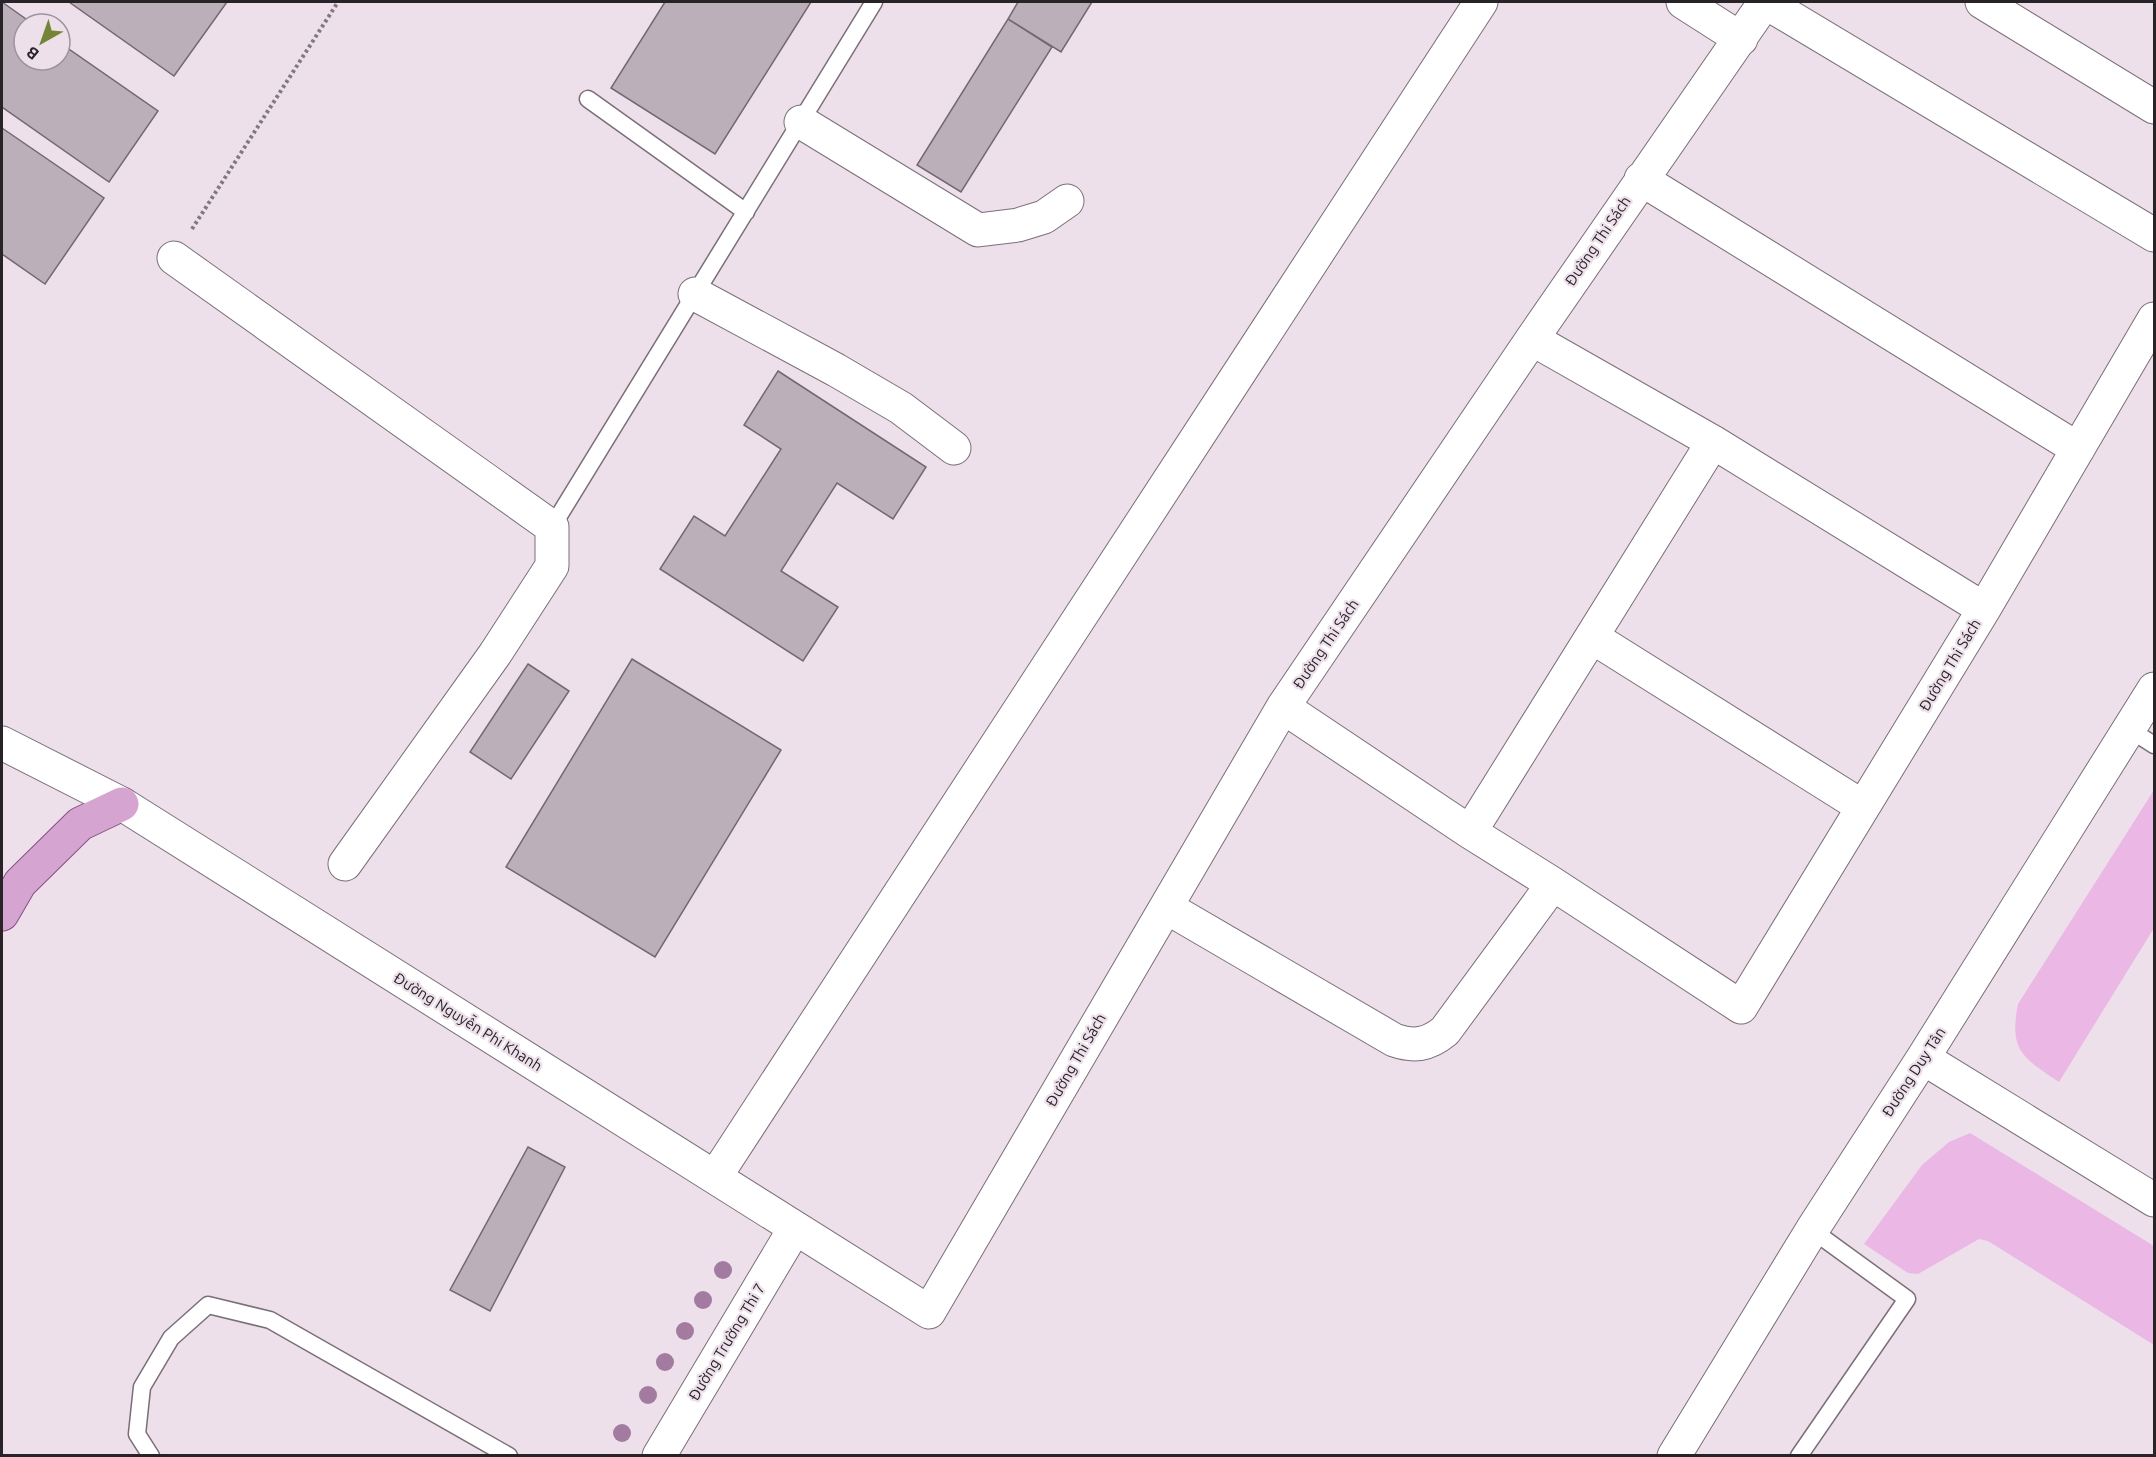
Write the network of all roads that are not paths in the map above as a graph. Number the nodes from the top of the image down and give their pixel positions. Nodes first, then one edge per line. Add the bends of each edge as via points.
1 (874, 2) edge
2 (1481, 2) edge
3 (1683, 2) edge
4 (1765, 2) edge
5 (1982, 2) edge
6 (1741, 39) junction
7 (588, 99) dead end
8 (2154, 108) edge
9 (801, 122) junction
10 (1641, 179) junction
11 (1067, 201) dead end
12 (746, 212) junction
13 (2154, 235) edge
14 (174, 258) road end
15 (695, 294) junction
16 (2154, 320) edge
17 (1532, 339) junction
18 (1713, 442) junction
19 (954, 448) dead end
20 (2078, 450) junction
21 (552, 527) junction
22 (1984, 609) junction
23 (1592, 637) junction
24 (2154, 689) edge
25 (1283, 707) junction
26 (2142, 737) edge
27 (2, 743) edge
28 (122, 804) junction
29 (1863, 807) junction
30 (1470, 832) junction
31 (345, 864) dead end
32 (1553, 884) junction
33 (1166, 907) junction
34 (2, 914) edge
35 (1923, 1058) junction
36 (715, 1177) junction
37 (2154, 1200) edge
38 (795, 1228) junction
39 (1812, 1230) junction
40 (929, 1312) joint
41 (151, 1455) edge
42 (509, 1455) edge
43 (659, 1455) edge
44 (1674, 1455) edge
45 (1799, 1455) edge

1 - 9 lane
2 - 36 street
3 - 6 street
4 - 6 street, Đường Thi Sách
4 - 13 street
5 - 8 street
6 - 10 street, Đường Thi Sách
7 - 12 lane
9 - 11 street via 978,230 1044,218
9 - 12 lane
10 - 17 street, Đường Thi Sách
10 - 20 street
12 - 15 lane
14 - 21 street
15 - 19 street via 901,408
15 - 21 lane
16 - 20 street, Đường Thi Sách
17 - 18 street
17 - 25 street, Đường Thi Sách
18 - 22 street
18 - 23 street
20 - 22 street, Đường Thi Sách
21 - 31 street via 552,566 495,654
22 - 29 street, Đường Thi Sách
23 - 29 street
23 - 30 street
24 - 26 street, Đường Duy Tân
25 - 30 street
25 - 33 street, Đường Thi Sách
26 - 35 street, Đường Duy Tân
27 - 28 street, Đường Nguyễn Phi Khanh
28 - 34 main road via 80,824 20,883
28 - 36 street, Đường Nguyễn Phi Khanh
29 - 32 street, Đường Thi Sách via 1741,1007
30 - 32 street
32 - 33 street via 1445,1031 1420,1045 1394,1040
33 - 40 street, Đường Thi Sách
35 - 37 street
35 - 39 street, Đường Duy Tân
36 - 38 street, Đường Nguyễn Phi Khanh
38 - 40 street, Đường Nguyễn Phi Khanh
38 - 43 street, Đường Trường Thi 7
39 - 44 street, Đường Duy Tân
39 - 45 lane via 1906,1299
41 - 42 lane via 137,1434 142,1387 171,1338 208,1305 270,1320

